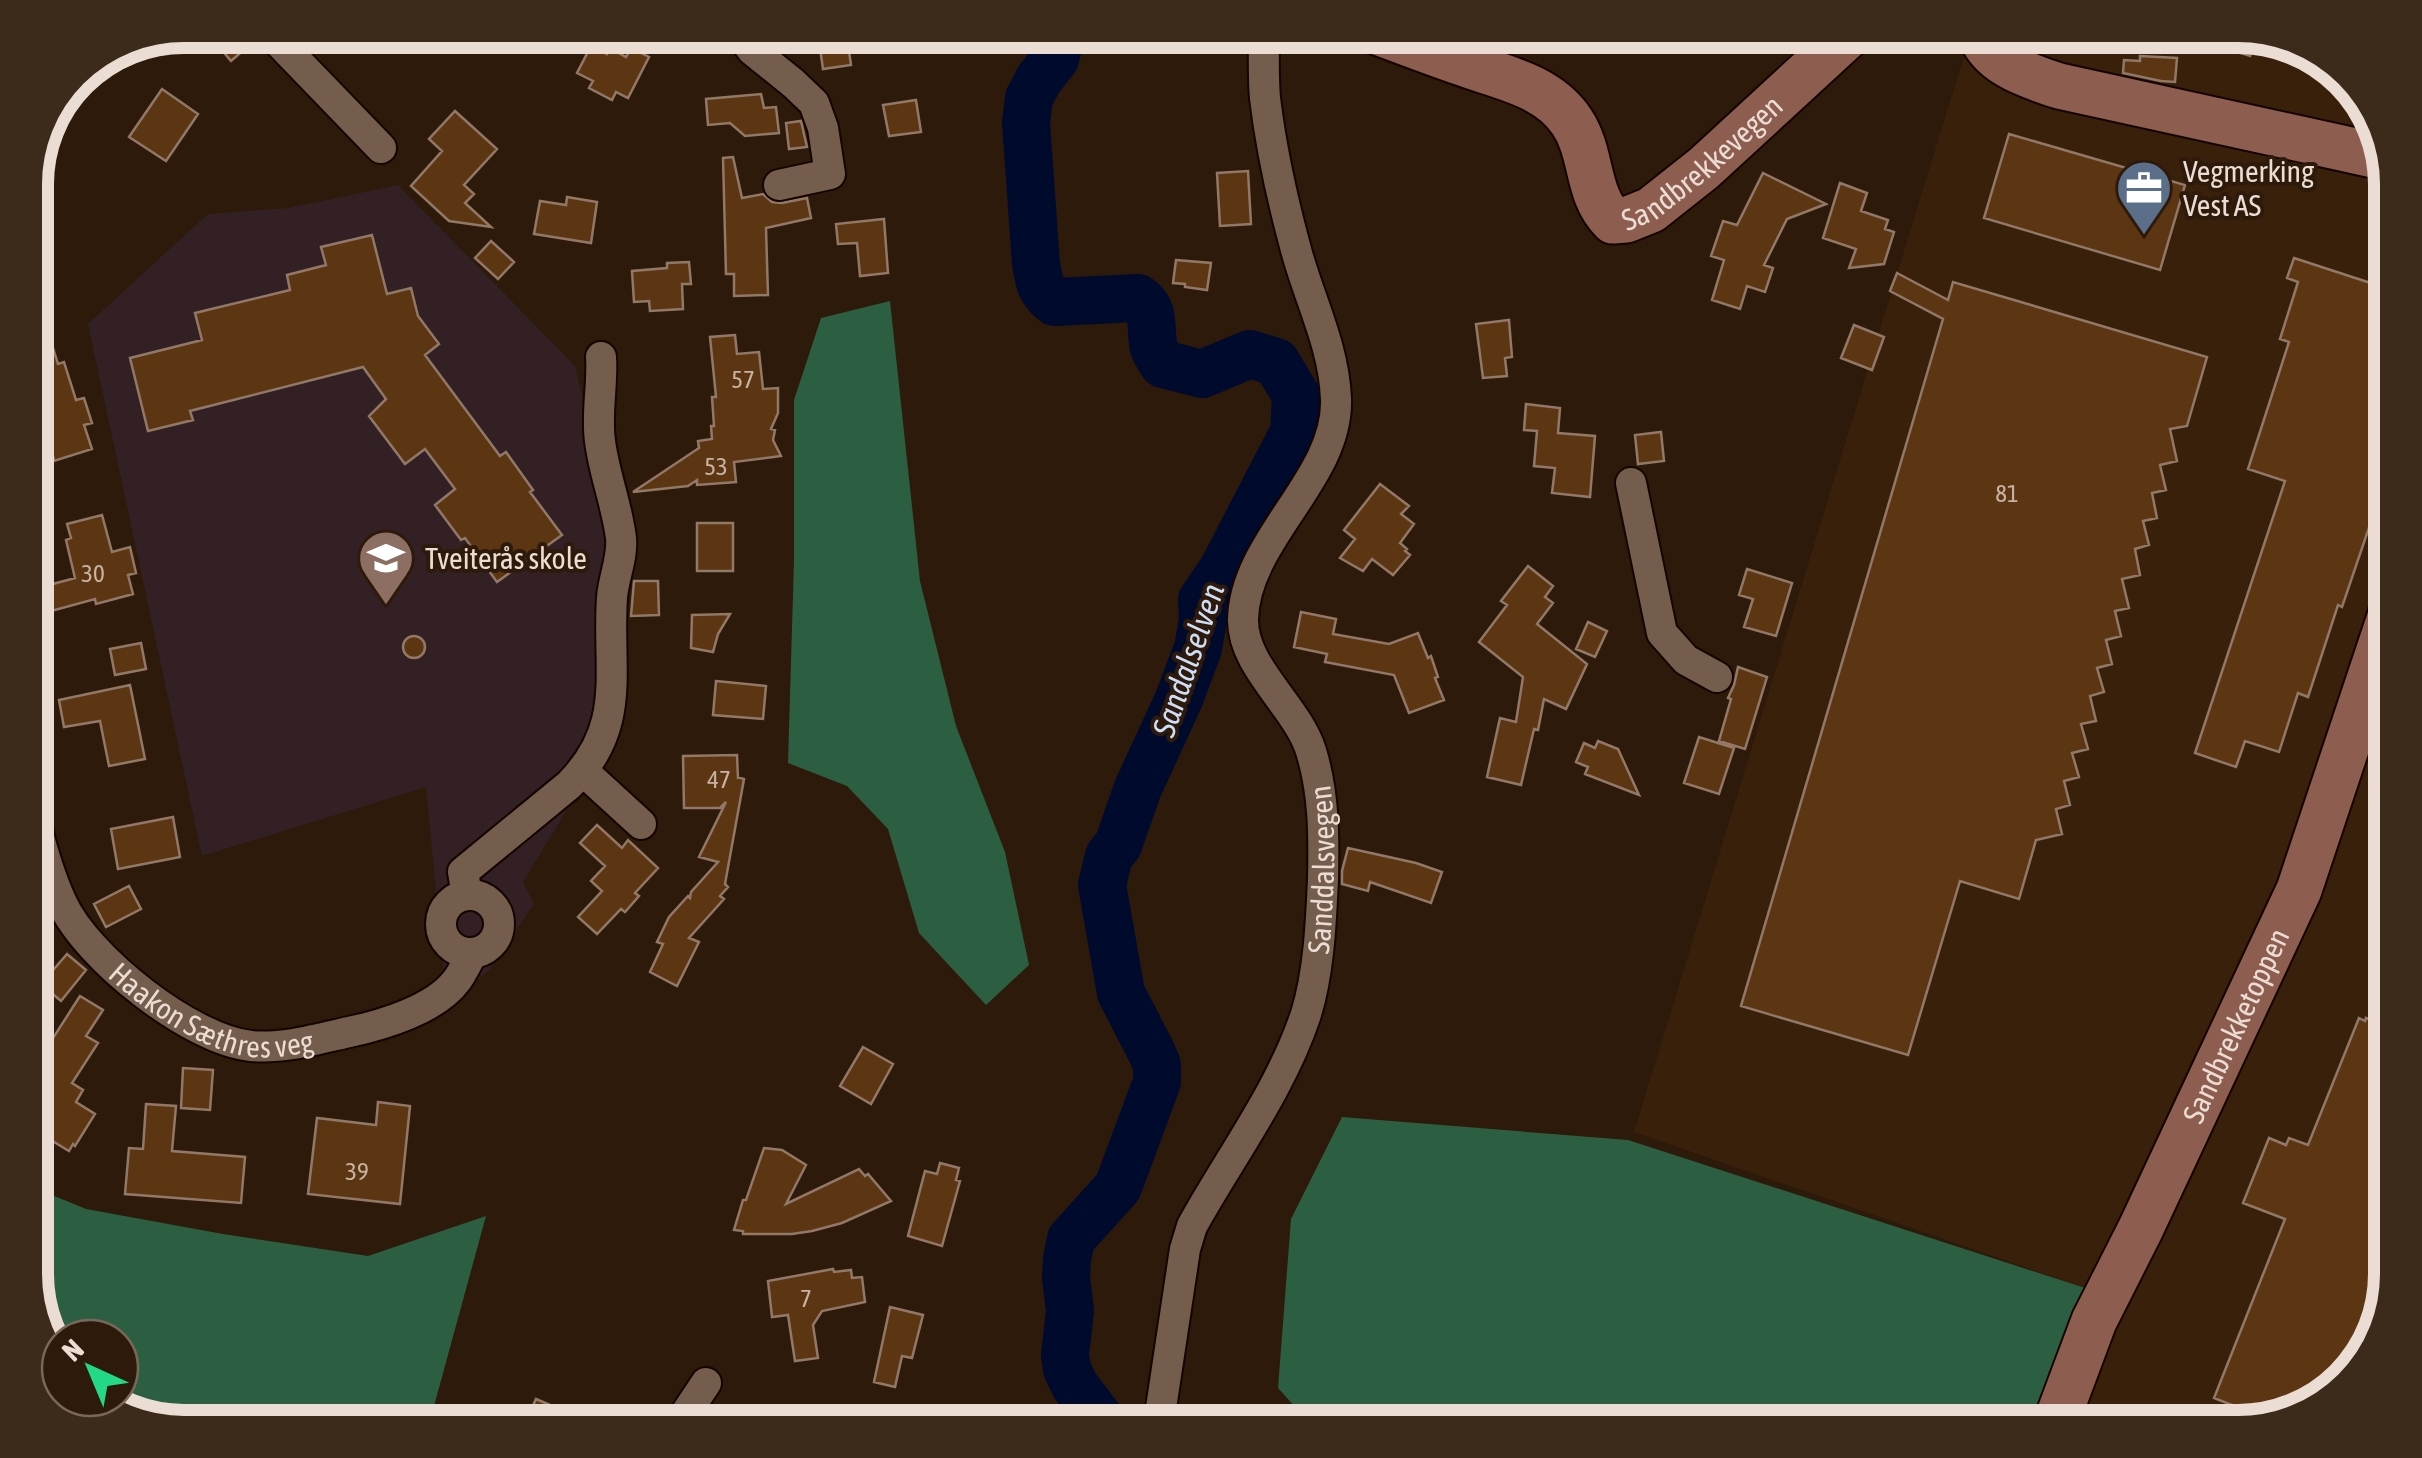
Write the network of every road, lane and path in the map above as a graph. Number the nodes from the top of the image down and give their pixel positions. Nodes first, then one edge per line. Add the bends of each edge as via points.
1 (284, 48) edge
2 (750, 48) edge
3 (1264, 48) edge
4 (1422, 48) edge
5 (1834, 48) edge
6 (1988, 48) edge
7 (381, 148) dead end
8 (2371, 155) edge
9 (779, 185) dead end
10 (601, 357) dead end
11 (1632, 483) dead end
12 (2374, 664) edge
13 (1717, 678) dead end
14 (584, 771) junction
15 (642, 824) dead end
16 (48, 866) edge
17 (467, 895) junction
18 (472, 954) junction
19 (706, 1383) dead end
20 (688, 1410) edge
21 (1161, 1410) edge
22 (2061, 1410) edge

1 - 7 street
2 - 9 street via 814,103 823,128 830,174
3 - 21 street, Sanddalsvegen via 1274,154 1331,358 1336,399 1317,465 1254,570 1244,635 1310,750 1324,826 1322,899 1314,980 1300,1028 1276,1083 1192,1226
4 - 5 street, Sandbrekkevegen via 1553,101 1582,140 1595,194 1613,220 1650,210
6 - 8 street via 2059,86
10 - 14 street via 600,442 622,542 612,596 610,707
11 - 13 street via 1662,633 1686,660
12 - 22 street, Sandbrekketoppen via 2292,905 2094,1321
14 - 15 street
14 - 17 street via 463,872
16 - 18 street, Haakon Sæthres veg via 72,920 104,959 137,989 222,1040 279,1046 413,1012 455,983
17 - 18 street via 452,900 440,927 446,942
17 - 18 street, Haakon Sæthres veg via 482,898 499,920 488,948
19 - 20 street

